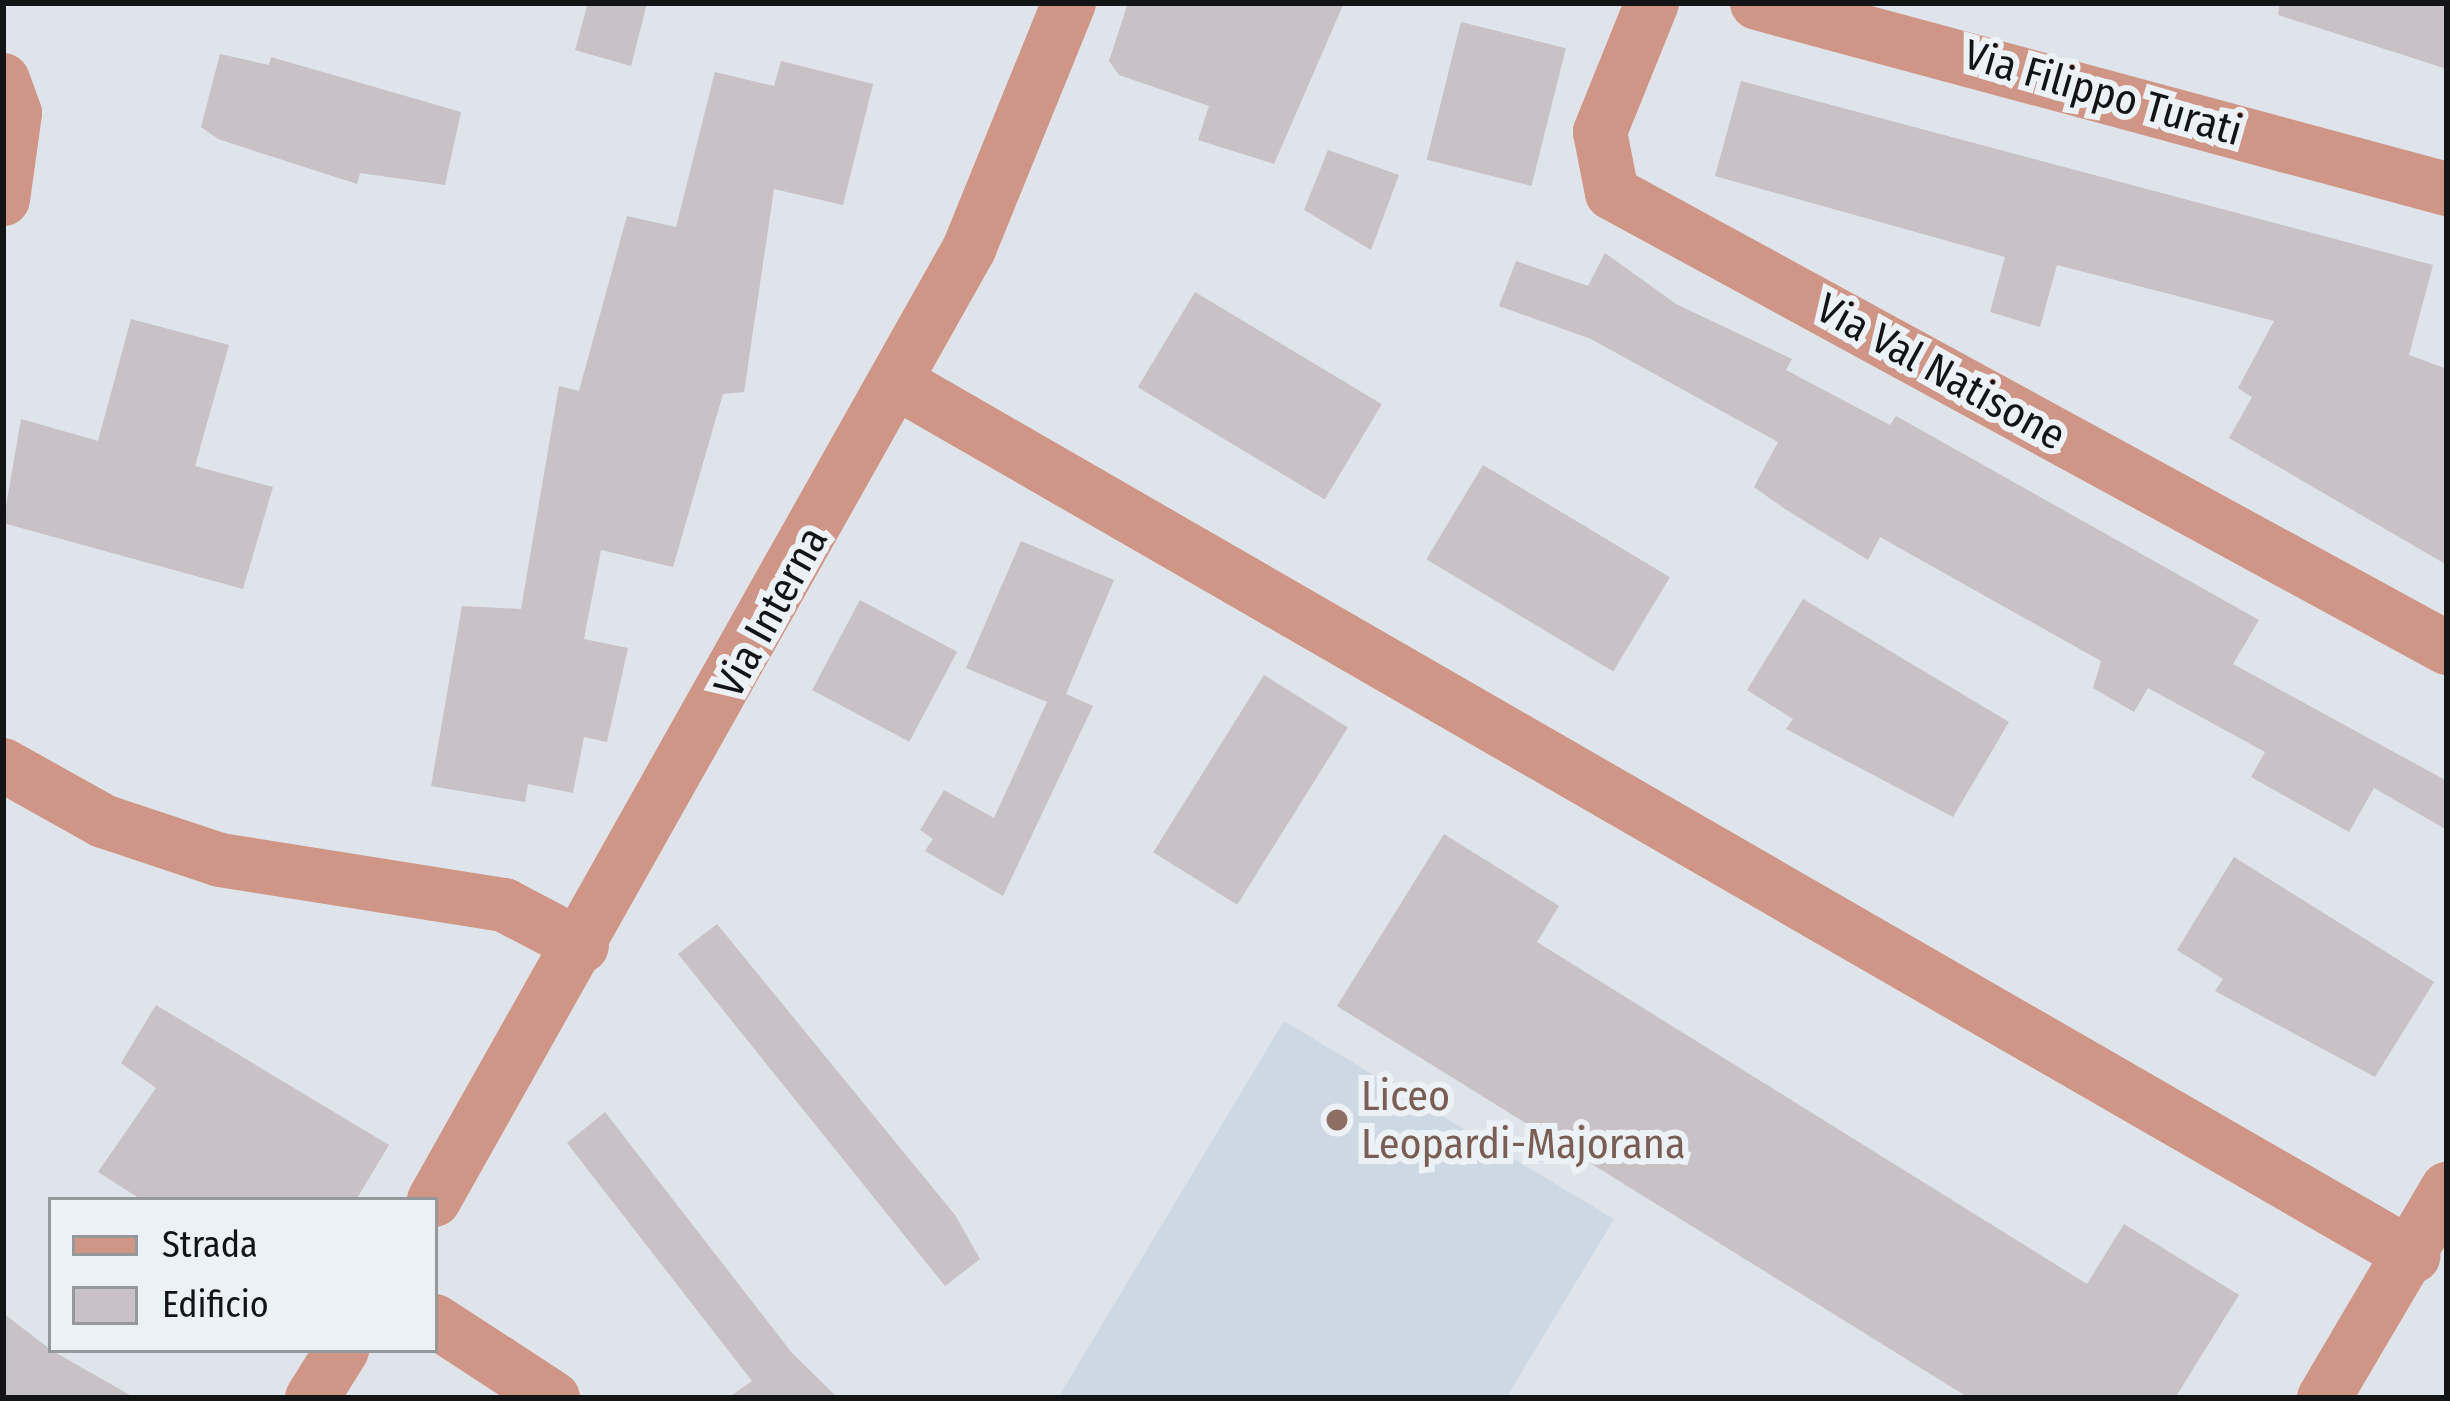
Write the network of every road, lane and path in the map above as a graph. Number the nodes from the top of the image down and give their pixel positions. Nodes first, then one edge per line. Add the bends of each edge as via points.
1 (1069, 3) edge
2 (1652, 3) edge
3 (1756, 3) edge
4 (1926, 22) edge
5 (3, 80) edge
6 (2447, 189) edge
7 (3, 200) edge
8 (898, 383) junction
9 (2447, 648) edge
10 (3, 765) edge
11 (582, 946) junction
12 (2447, 1189) edge
13 (436, 1197) edge
14 (2413, 1256) junction
15 (438, 1323) edge
16 (340, 1353) edge
17 (312, 1398) edge
18 (553, 1398) edge
19 (2324, 1398) edge

1 - 8 street, Via Interna via 969,249
2 - 9 street, Via Val Natisone via 1600,132 1612,193
3 - 4 street, Via Filippo Turati
4 - 6 street, Via Filippo Turati
5 - 7 street via 15,113
8 - 11 street, Via Interna
8 - 14 street
10 - 11 street via 103,821 220,860 504,905
11 - 13 street, Via Interna
12 - 14 street
14 - 19 street
15 - 18 street
16 - 17 street

